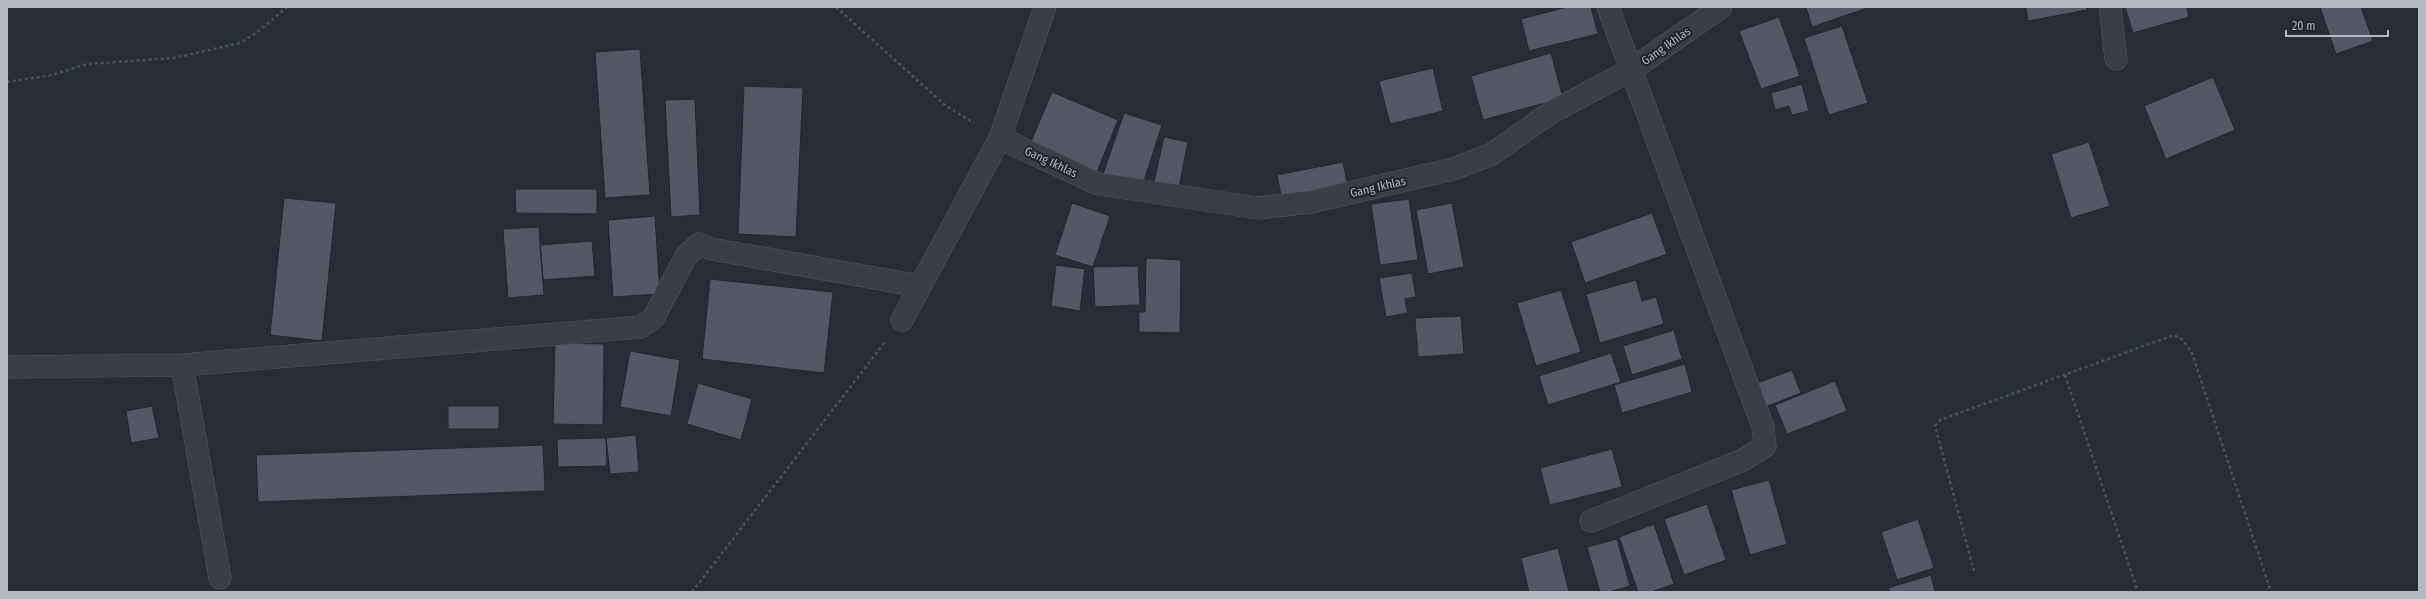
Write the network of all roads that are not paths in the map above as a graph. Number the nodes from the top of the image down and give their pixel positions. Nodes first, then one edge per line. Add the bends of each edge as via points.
1 (1045, 7) edge
2 (1608, 7) edge
3 (1721, 7) edge
4 (2110, 7) edge
5 (2116, 60) dead end
6 (1631, 70) junction
7 (1000, 138) junction
8 (920, 286) junction
9 (902, 320) road end
10 (182, 365) junction
11 (7, 367) edge
12 (1591, 521) dead end
13 (220, 578) dead end

1 - 7 street
2 - 6 street
3 - 6 street, Gang Ikhlas
4 - 5 street
6 - 7 street, Gang Ikhlas via 1550,113 1492,154 1453,169 1311,202 1258,208 1098,184
6 - 12 street via 1763,427 1765,446 1743,460
7 - 8 street
8 - 9 street
8 - 10 street via 711,249 700,244 686,256 654,318 641,327
10 - 11 street
10 - 13 street

